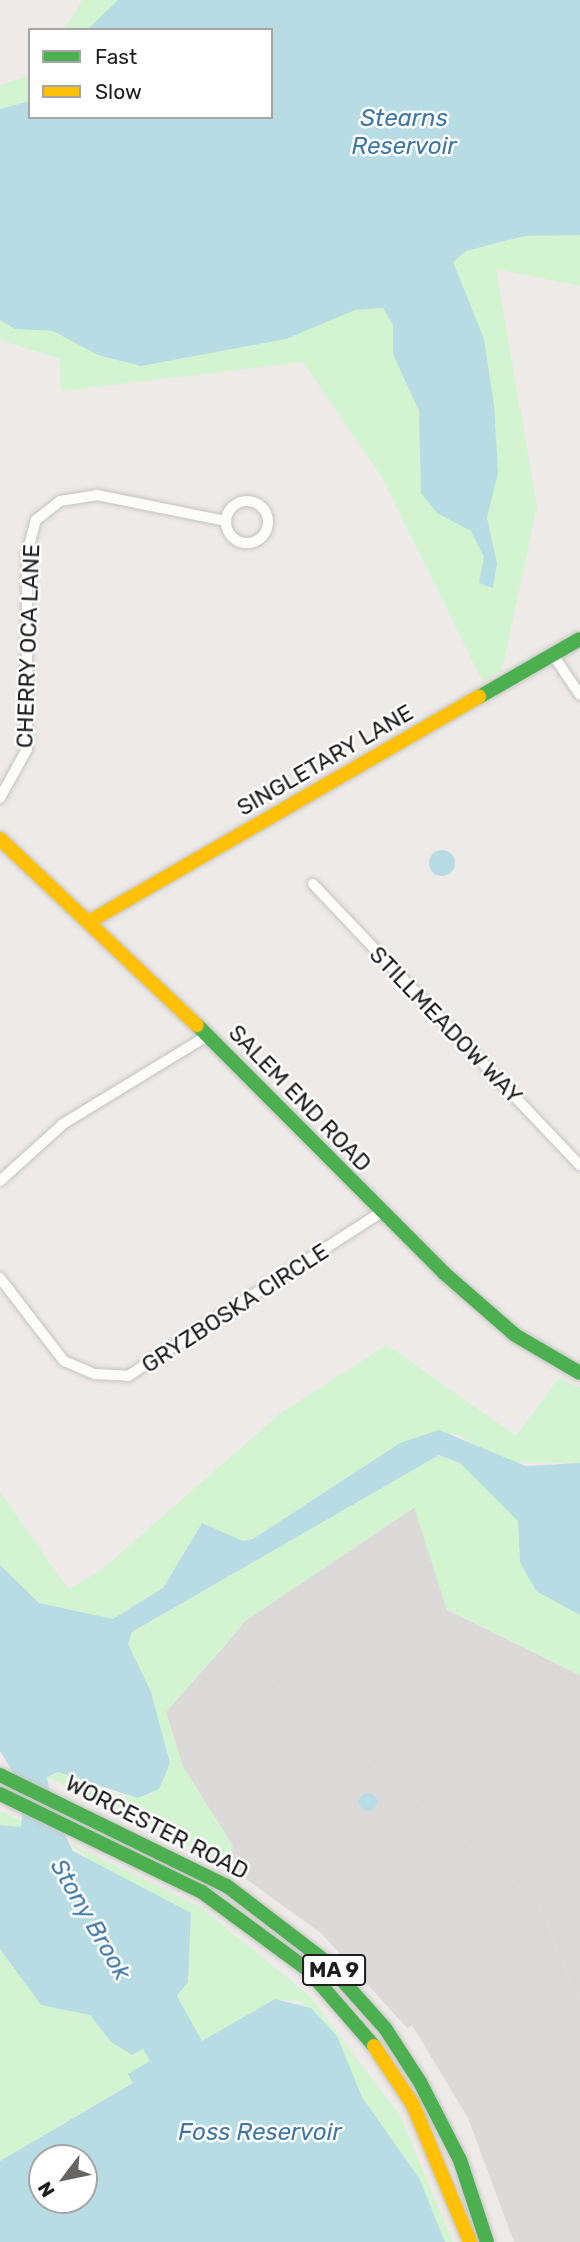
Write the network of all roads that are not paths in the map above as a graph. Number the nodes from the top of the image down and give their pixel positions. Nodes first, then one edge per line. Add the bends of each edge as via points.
1 (226, 521) junction
2 (580, 639) edge
3 (553, 655) junction
4 (580, 695) edge
5 (0, 798) edge
6 (0, 839) edge
7 (313, 884) dead end
8 (92, 920) junction
9 (207, 1036) junction
10 (580, 1165) edge
11 (0, 1181) edge
12 (380, 1213) junction
13 (0, 1278) edge
14 (580, 1373) edge
15 (0, 1775) edge
16 (3, 1796) edge
17 (470, 2242) edge
18 (487, 2242) edge

1 - 1 street via 238,503 252,502 269,522 258,541 246,544 232,537
1 - 5 street, CHERRY OCA LANE via 97,495 60,501 36,520 27,553 28,739 22,766
2 - 3 main road, SINGLETARY LANE
3 - 4 street
3 - 8 main road, SINGLETARY LANE
6 - 8 main road, SALEM END ROAD
7 - 10 street, STILLMEADOW WAY
8 - 9 main road, SALEM END ROAD
9 - 11 street via 63,1124
9 - 12 main road, SALEM END ROAD
12 - 13 street, GRYZBOSKA CIRCLE via 128,1376 95,1374 64,1361
12 - 14 main road, SALEM END ROAD via 515,1335
15 - 18 main road, WORCESTER ROAD / MA 9 via 227,1885 343,1979 385,2028 432,2102
16 - 17 main road, WORCESTER ROAD / MA 9 via 221,1903 276,1941 337,1998 413,2105

